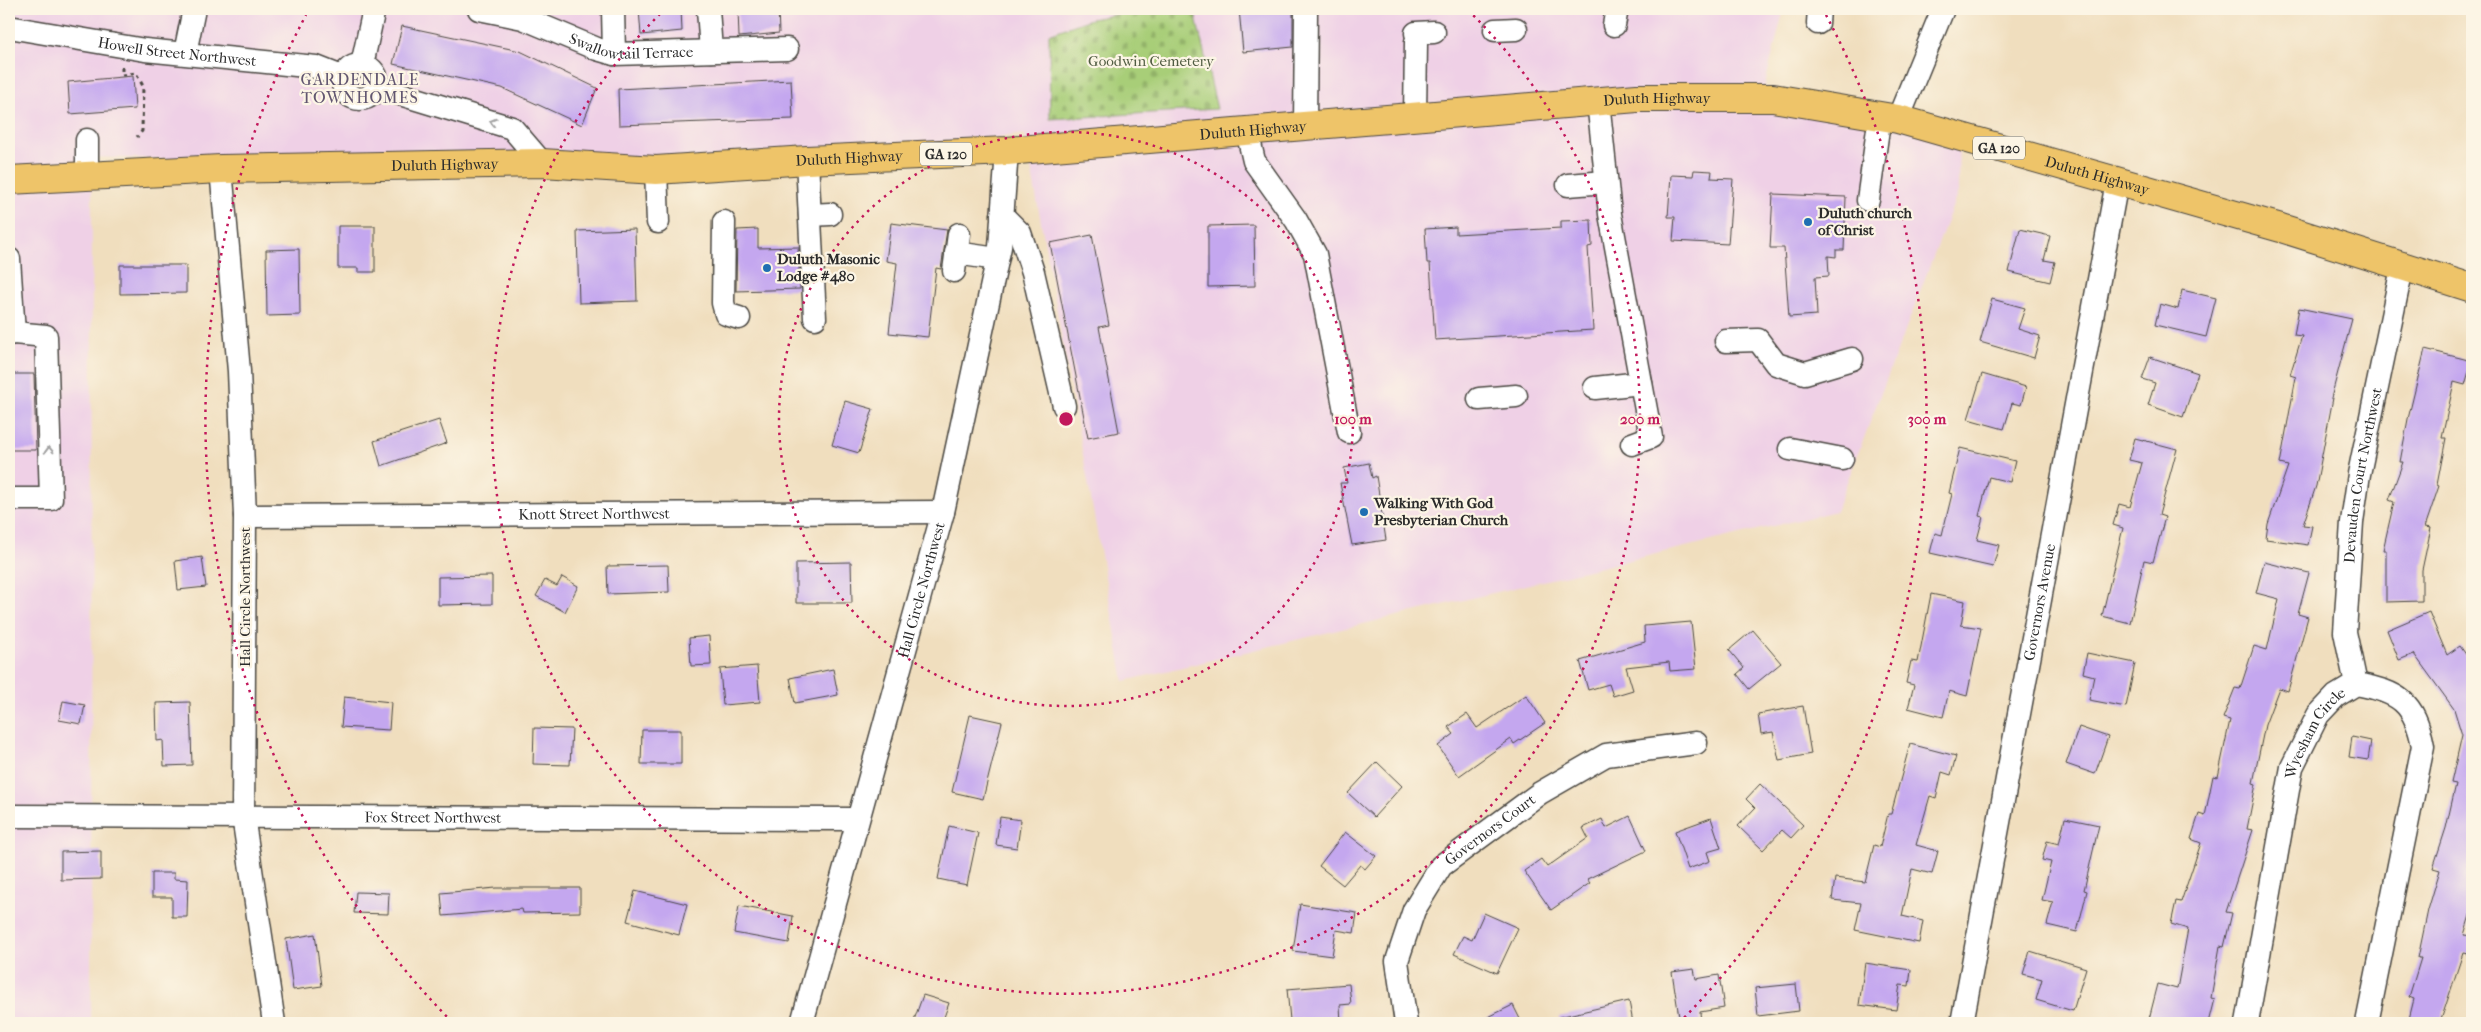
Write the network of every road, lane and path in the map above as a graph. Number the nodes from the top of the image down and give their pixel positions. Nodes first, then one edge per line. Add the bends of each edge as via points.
1 (194, 9) edge
2 (374, 9) edge
3 (479, 9) edge
4 (612, 9) edge
5 (708, 9) edge
6 (1306, 9) edge
7 (1944, 9) edge
8 (9, 27) edge
9 (1422, 36) dead end
10 (787, 49) dead end
11 (710, 51) junction
12 (185, 53) junction
13 (614, 54) junction
14 (362, 65) junction
15 (344, 78) junction
16 (143, 86) dead end
17 (377, 87) junction
18 (1598, 102) junction
19 (1415, 116) junction
20 (1889, 117) junction
21 (1305, 127) junction
22 (1248, 131) junction
23 (137, 137) dead end
24 (87, 140) dead end
25 (1007, 151) junction
26 (807, 160) junction
27 (542, 163) junction
28 (221, 169) junction
29 (656, 170) junction
30 (87, 176) junction
31 (9, 180) edge
32 (1606, 182) junction
33 (2117, 182) junction
34 (1568, 185) dead end
35 (1868, 200) dead end
36 (1002, 215) junction
37 (658, 222) dead end
38 (724, 222) dead end
39 (956, 253) dead end
40 (9, 259) edge
41 (997, 259) junction
42 (2402, 268) junction
43 (2472, 288) edge
44 (739, 318) dead end
45 (814, 318) dead end
46 (12, 333) edge
47 (1726, 341) dead end
48 (1852, 359) dead end
49 (1641, 383) junction
50 (1595, 388) dead end
51 (1516, 396) dead end
52 (1479, 399) dead end
53 (1064, 406) dead end
54 (1349, 432) dead end
55 (1632, 444) dead end
56 (1790, 449) dead end
57 (1842, 459) dead end
58 (9, 499) edge
59 (943, 512) junction
60 (245, 516) junction
61 (2356, 684) junction
62 (1696, 743) dead end
63 (9, 816) edge
64 (243, 816) junction
65 (857, 820) junction
66 (274, 1023) edge
67 (802, 1023) edge
68 (1406, 1023) edge
69 (1962, 1023) edge
70 (2247, 1023) edge
71 (2367, 1023) edge

1 - 12 street
2 - 14 street
3 - 13 street, Swallowtail Terrace via 523,18
4 - 13 street
5 - 11 street
6 - 21 street
7 - 20 street
8 - 12 street, Howell Street Northwest via 146,50
9 - 19 street
10 - 11 street, Swallowtail Terrace
11 - 13 street, Swallowtail Terrace
12 - 15 street, Howell Street Northwest via 316,67
14 - 15 street via 352,67
14 - 17 street via 375,72
15 - 17 street via 346,92 359,100 372,95
16 - 23 path via 142,131
27 -> 17 street via 512,128
18 - 19 main road, Duluth Highway / GA 120
18 - 20 main road, Duluth Highway / GA 120 via 1637,98 1773,98
18 - 32 street
19 - 21 main road, Duluth Highway / GA 120
20 - 33 main road, Duluth Highway / GA 120
20 - 35 street
21 - 22 main road, Duluth Highway / GA 120
22 - 25 main road, Duluth Highway / GA 120
22 - 54 street via 1254,161 1296,220 1315,254
24 - 30 street
25 - 26 main road, Duluth Highway / GA 120
25 - 36 street, Hall Circle Northwest
26 - 29 main road, Duluth Highway / GA 120
26 - 45 street
27 - 28 main road, Duluth Highway / GA 120
27 - 29 main road, Duluth Highway / GA 120
28 - 30 main road, Duluth Highway / GA 120
28 - 60 street, Hall Circle Northwest via 237,241
29 - 37 street
30 - 31 main road, Duluth Highway / GA 120
32 - 34 street
32 - 49 street
33 - 42 main road, Duluth Highway / GA 120 via 2288,230
33 - 69 street, Governors Avenue
36 - 41 street, Hall Circle Northwest
36 - 53 street via 1020,233 1033,272
38 - 44 street via 724,303 726,314
39 - 41 street
40 - 46 street
41 - 59 street, Hall Circle Northwest
42 - 43 main road, Duluth Highway / GA 120
42 - 61 street, Devauden Court Northwest via 2352,522 2345,632
58 -> 46 street via 51,499 46,336
47 - 48 street via 1758,340 1776,364 1805,373
49 - 50 street
49 - 55 street via 1651,438
51 - 52 street
56 - 57 street
59 - 60 street, Knott Street Northwest
59 - 65 street, Hall Circle Northwest
60 - 64 street, Hall Circle Northwest
61 - 70 street, Wyesham Circle via 2336,696 2318,715 2292,767
61 - 71 street, Wyesham Circle via 2382,689 2407,705 2419,722 2423,746
62 - 68 street, Governors Court via 1606,755 1540,793 1440,866 1414,910 1398,961
63 - 64 street, Fox Street Northwest
64 - 65 street, Fox Street Northwest
64 - 66 street, Hall Circle Northwest
65 - 67 street, Hall Circle Northwest

